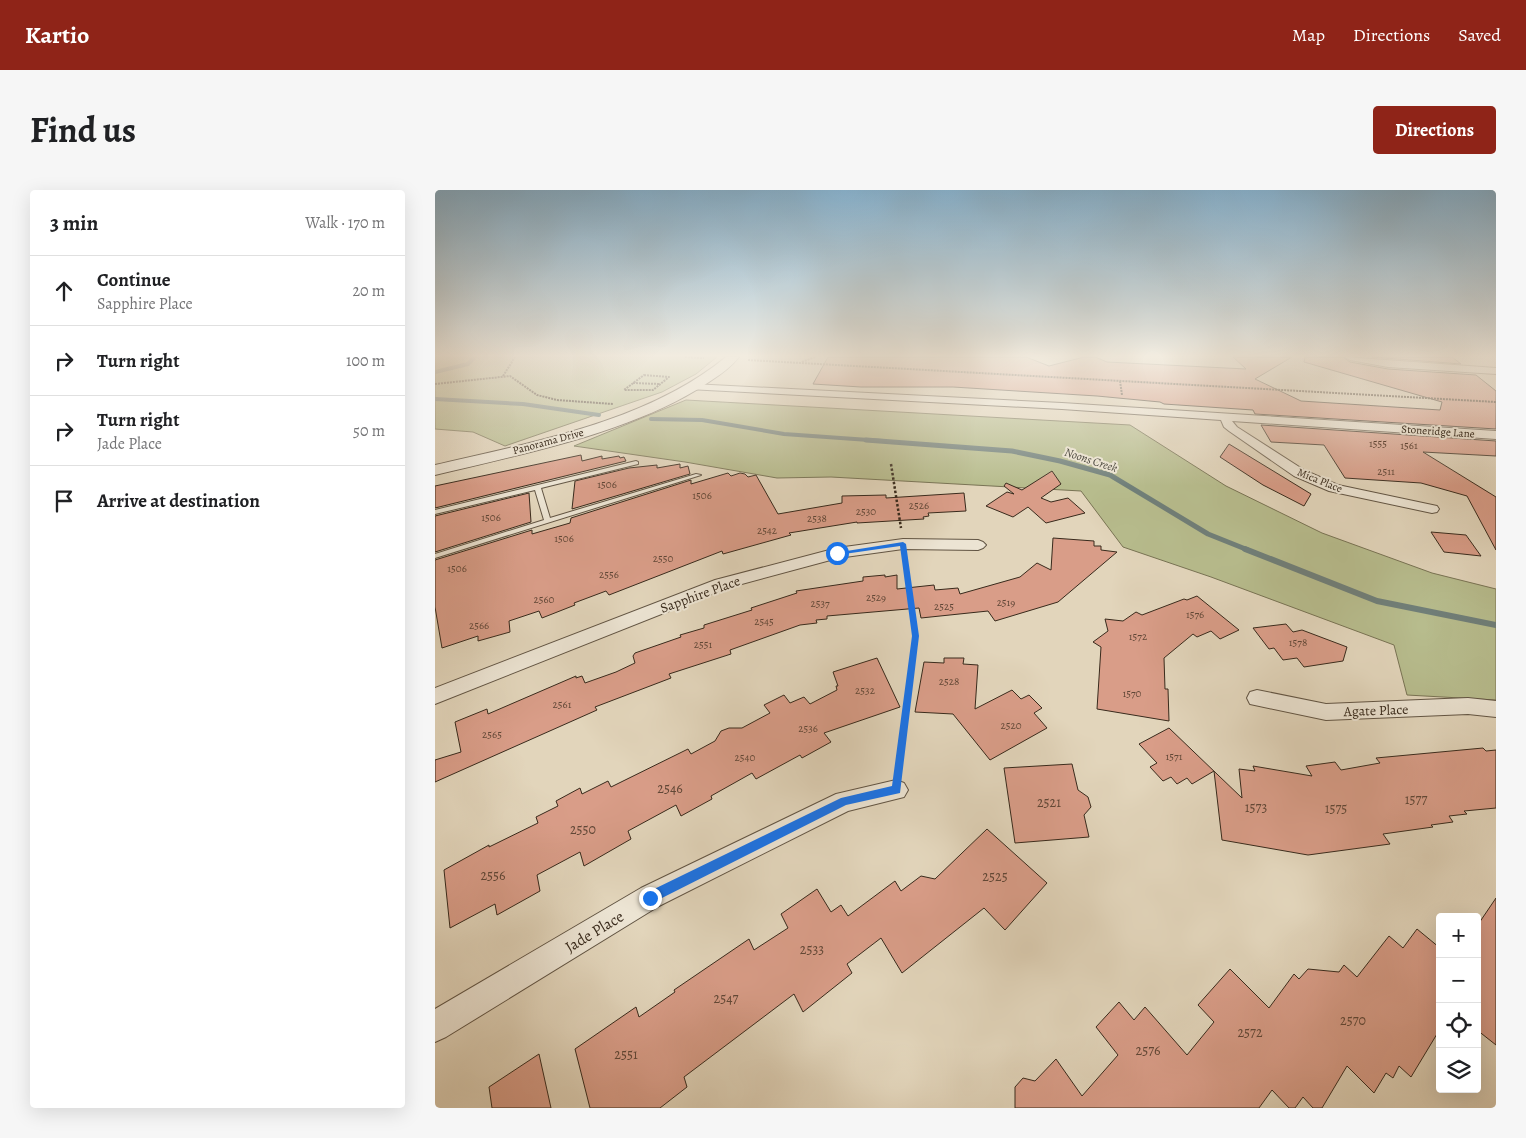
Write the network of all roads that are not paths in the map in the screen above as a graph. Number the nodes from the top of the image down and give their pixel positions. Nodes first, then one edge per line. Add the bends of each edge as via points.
1 (666, 400) edge
2 (943, 400) edge
3 (1226, 418) junction
4 (1496, 434) edge
5 (636, 463) dead end
6 (435, 470) edge
7 (698, 475) dead end
8 (537, 487) junction
9 (1432, 509) dead end
10 (435, 512) edge
11 (548, 521) junction
12 (978, 545) dead end
13 (435, 556) edge
14 (435, 696) edge
15 (1257, 698) dead end
16 (1496, 710) edge
17 (896, 790) road end
18 (435, 1026) edge

1 - 6 street, Panorama Drive via 615,423
2 - 3 street, Stoneridge Lane
3 - 4 street, Stoneridge Lane
3 - 9 street, Mica Place via 1233,429 1299,473 1334,488
5 - 8 lane
7 - 11 lane
8 - 10 lane
8 - 11 lane
11 - 13 lane
12 - 14 street, Sapphire Place via 903,544 837,553 721,584
15 - 16 street, Agate Place via 1326,712 1468,706
17 - 18 street, Jade Place via 844,801 650,898

